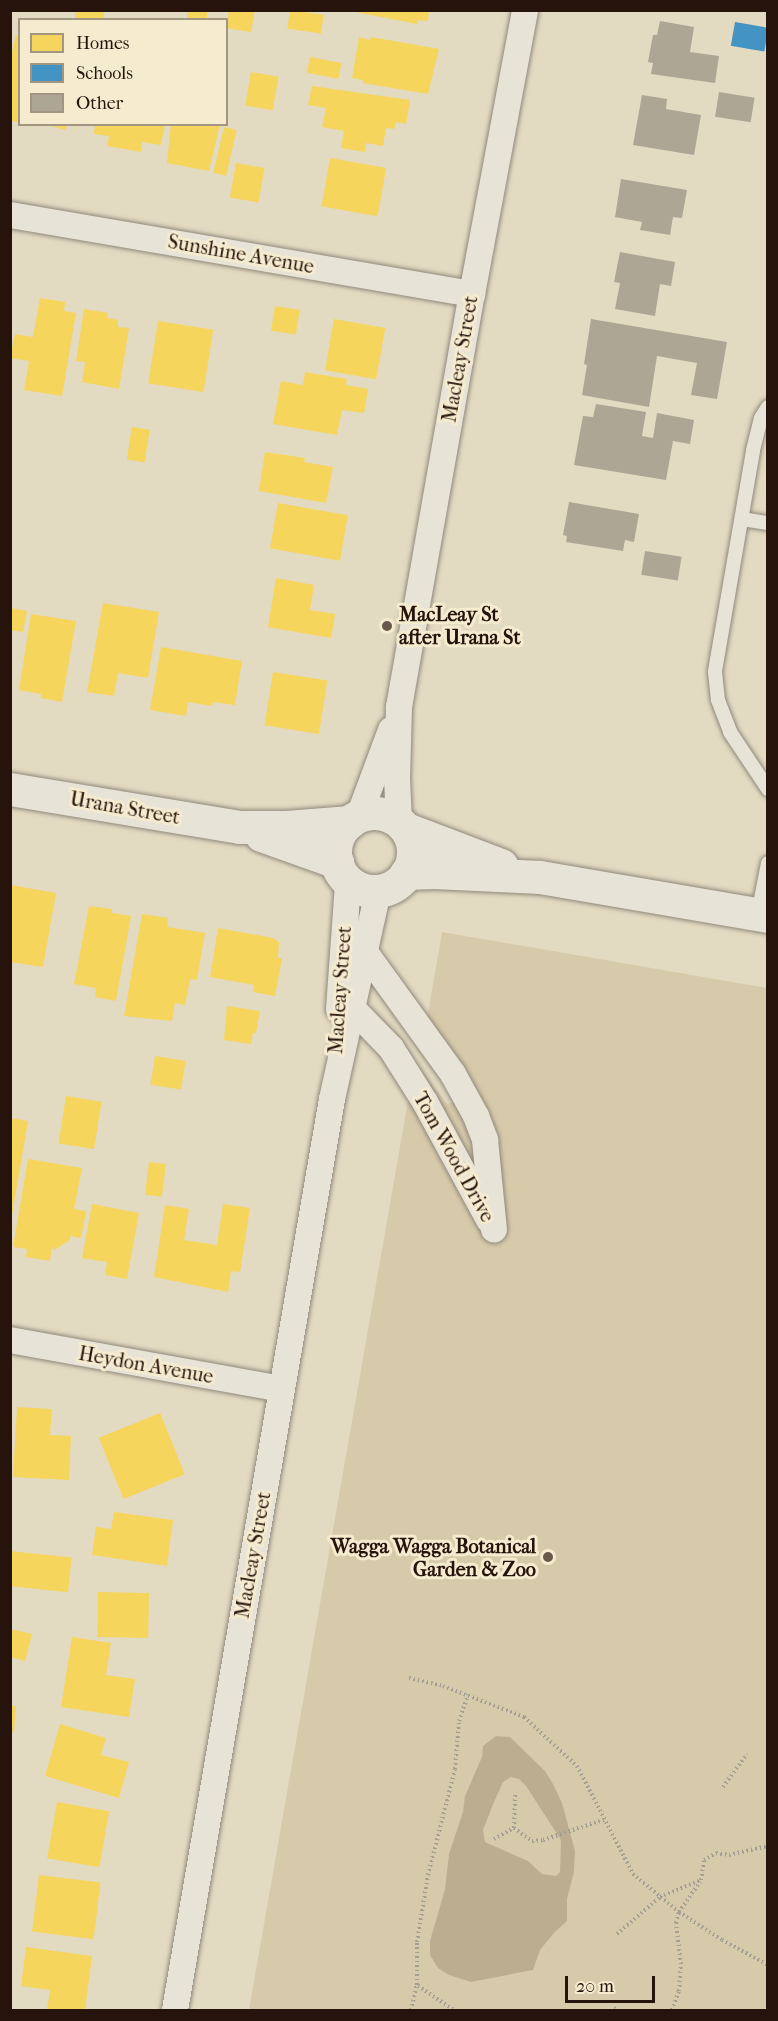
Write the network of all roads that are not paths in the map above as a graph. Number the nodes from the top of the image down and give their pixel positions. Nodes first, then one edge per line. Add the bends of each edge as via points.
1 (525, 10) edge
2 (10, 215) edge
3 (472, 294) junction
4 (768, 407) edge
5 (742, 519) junction
6 (768, 523) edge
7 (399, 707) junction
8 (10, 789) edge
9 (768, 789) edge
10 (355, 819) junction
11 (403, 825) junction
12 (240, 827) junction
13 (768, 863) edge
14 (406, 873) junction
15 (540, 877) junction
16 (355, 878) junction
17 (763, 916) edge
18 (365, 952) junction
19 (352, 1008) junction
20 (332, 1099) junction
21 (10, 1340) edge
22 (282, 1389) junction
23 (175, 2010) edge

1 - 3 street, Macleay Street
2 - 3 street, Sunshine Avenue
3 - 7 street, Macleay Street
4 - 5 lane via 761,418 753,451
5 - 6 lane
5 - 9 lane via 715,672 718,700 730,732
7 - 10 street, Macleay Street
7 - 11 street, Macleay Street via 397,779
8 - 12 street, Urana Street
10 - 11 street via 367,813 381,813
10 - 12 street, Urana Street via 286,827
10 - 16 street via 336,844
11 - 14 street via 412,840 412,860
11 - 15 street
12 - 16 street, Urana Street
13 - 17 lane
14 - 15 street
14 - 16 street via 392,887
15 - 17 street
16 - 18 street, Macleay Street
16 - 20 street, Macleay Street
18 - 19 street, Macleay Street
18 - 19 street, Tom Wood Drive via 453,1074 476,1116 485,1140 494,1230 391,1048
19 - 20 street, Macleay Street
20 - 22 street, Macleay Street
21 - 22 street, Heydon Avenue
22 - 23 street, Macleay Street

